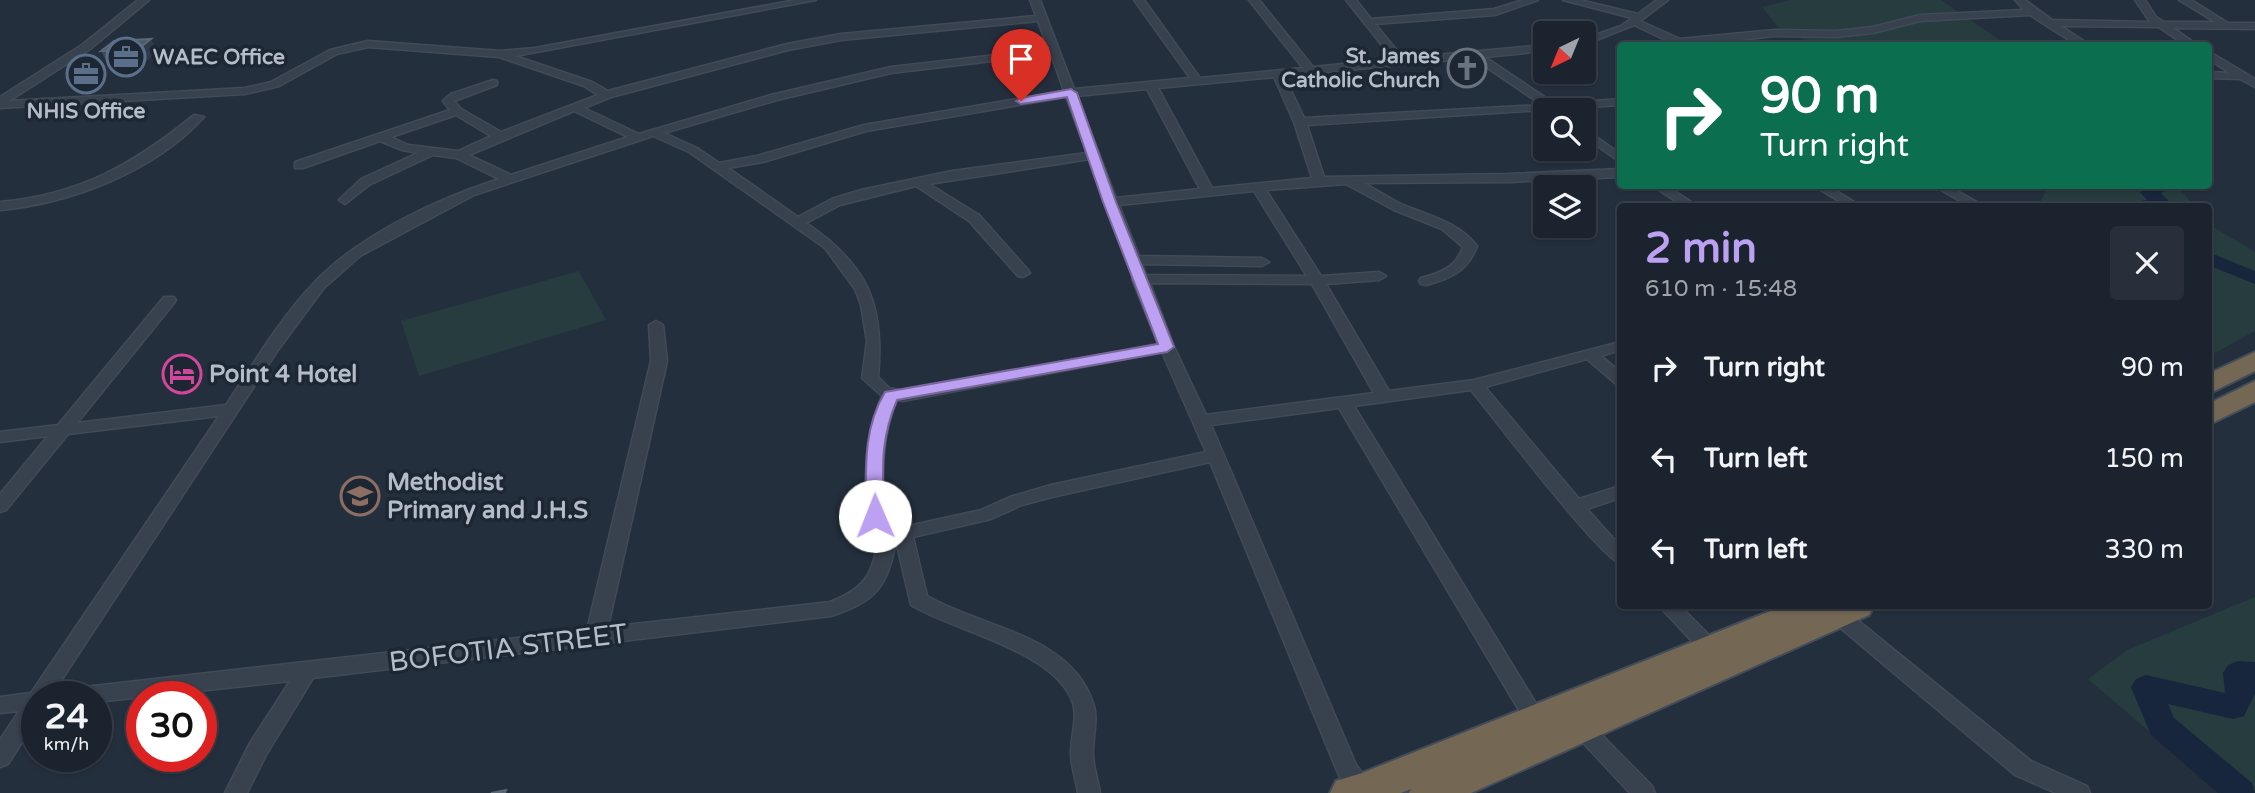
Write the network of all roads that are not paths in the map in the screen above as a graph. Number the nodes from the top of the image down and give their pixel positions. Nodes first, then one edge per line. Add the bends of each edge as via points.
1 (144, 0) edge
2 (811, 0) edge
3 (1035, 0) edge
4 (1139, 0) edge
5 (1254, 0) edge
6 (1351, 0) edge
7 (1533, 0) edge
8 (1568, 0) edge
9 (1662, 0) edge
10 (2020, 0) edge
11 (2140, 0) edge
12 (2184, 0) edge
13 (2032, 12) junction
14 (1043, 19) junction
15 (1637, 20) junction
16 (1369, 22) junction
17 (2053, 23) junction
18 (2225, 25) junction
19 (2163, 26) junction
20 (2255, 26) edge
21 (1745, 35) junction
22 (1596, 38) edge
23 (1681, 42) edge
24 (1691, 42) edge
25 (1756, 42) edge
26 (2080, 42) edge
27 (2188, 42) edge
28 (1533, 49) edge
29 (1054, 51) junction
30 (500, 54) junction
31 (1476, 55) junction
32 (2212, 57) edge
33 (1401, 63) junction
34 (1310, 70) junction
35 (1278, 72) junction
36 (2212, 75) edge
37 (2240, 76) junction
38 (1196, 79) junction
39 (493, 83) dead end
40 (1150, 84) junction
41 (2255, 84) edge
42 (1071, 93) junction
43 (607, 95) junction
44 (1539, 98) edge
45 (1617, 102) edge
46 (0, 104) edge
47 (1596, 105) edge
48 (576, 108) junction
49 (1533, 110) edge
50 (457, 111) junction
51 (198, 117) dead end
52 (1300, 122) junction
53 (653, 132) junction
54 (500, 136) junction
55 (637, 137) junction
56 (382, 138) junction
57 (1596, 140) edge
58 (432, 150) junction
59 (460, 155) junction
60 (1095, 155) junction
61 (1617, 157) edge
62 (299, 165) dead end
63 (716, 167) junction
64 (1617, 173) edge
65 (508, 178) junction
66 (1345, 179) junction
67 (1319, 181) junction
68 (918, 182) junction
69 (1258, 187) junction
70 (1664, 189) edge
71 (1825, 189) edge
72 (1946, 189) edge
73 (1208, 192) junction
74 (345, 200) dead end
75 (1110, 202) junction
76 (1686, 203) edge
77 (1851, 203) edge
78 (1972, 203) edge
79 (0, 206) edge
80 (796, 223) junction
81 (1132, 260) junction
82 (1262, 262) dead end
83 (1023, 273) dead end
84 (1379, 276) dead end
85 (1139, 279) junction
86 (1317, 280) junction
87 (1426, 281) dead end
88 (169, 300) dead end
89 (656, 325) dead end
90 (1167, 347) junction
91 (1617, 347) edge
92 (1590, 354) junction
93 (2255, 360) edge
94 (1617, 377) edge
95 (1475, 384) junction
96 (2212, 384) edge
97 (2255, 390) edge
98 (891, 395) junction
99 (1384, 397) junction
100 (1344, 402) junction
101 (233, 409) junction
102 (2212, 414) edge
103 (1201, 421) junction
104 (60, 431) junction
105 (0, 437) edge
106 (1216, 455) junction
107 (1617, 493) edge
108 (0, 506) edge
109 (1575, 506) junction
110 (896, 530) junction
111 (1617, 554) edge
112 (1672, 609) edge
113 (1837, 609) edge
114 (596, 635) junction
115 (1710, 648) junction
116 (305, 673) junction
117 (50, 681) edge
118 (112, 692) edge
119 (21, 702) edge
120 (0, 705) edge
121 (1536, 721) junction
122 (21, 725) edge
123 (1580, 726) junction
124 (0, 758) edge
125 (1360, 792) edge
126 (236, 793) edge
127 (1089, 793) edge
128 (1429, 793) edge
129 (1644, 793) edge
130 (2079, 793) edge

1 - 46 street via 80,52
2 - 30 street via 561,47
3 - 14 street
4 - 38 street
5 - 34 street
6 - 16 street
7 - 16 street via 1495,12
8 - 15 street
9 - 15 street
10 - 13 street
11 - 19 street
12 - 18 street
13 - 17 street
13 - 21 street via 1920,18 1836,34
14 - 29 street
14 - 43 street via 808,43
15 - 22 street
15 - 23 street
16 - 33 street
17 - 19 street
17 - 26 street
18 - 19 street
18 - 20 street
19 - 27 street
21 - 24 street
21 - 25 street
28 - 31 street
29 - 42 street
29 - 53 street via 881,72
30 - 43 street
30 - 46 street via 368,44 334,52 262,88
31 - 33 street
31 - 44 street
32 - 37 street
33 - 34 street
34 - 35 street
35 - 38 street
35 - 52 street
36 - 37 street
37 - 41 street
38 - 40 street
39 - 50 street via 450,99
40 - 42 street
40 - 73 street
42 - 60 street
42 - 63 street via 864,128
43 - 48 street
45 - 47 street
48 - 54 street
48 - 55 street
49 - 52 street
50 - 54 street
50 - 56 street
51 - 79 street via 137,162 75,193 39,204
52 - 67 street
53 - 55 street
53 - 63 street
54 - 59 street
55 - 65 street
56 - 58 street via 406,148
56 - 62 street
57 - 61 street
58 - 59 street
58 - 74 street via 365,182
59 - 65 street
60 - 68 street
60 - 75 street
63 - 80 street
64 - 66 street
65 - 101 street via 427,212 337,267 300,310
66 - 67 street
66 - 87 street via 1396,207 1447,226 1471,246 1463,266
67 - 69 street
68 - 80 street via 847,198
68 - 83 street via 974,219
69 - 73 street
69 - 86 street
70 - 76 street
71 - 77 street
72 - 78 street
73 - 75 street
75 - 81 street
80 - 98 street via 830,245 862,289 874,341 870,378
81 - 82 street
81 - 85 street
84 - 86 street
85 - 86 street
85 - 90 street
86 - 99 street
88 - 104 street
89 - 114 street via 659,361
90 - 98 street
90 - 103 street
91 - 92 street
92 - 94 street
92 - 95 street
93 - 96 highway
95 - 99 street
95 - 109 street
97 - 102 highway
98 - 110 street via 878,425 873,459 875,516
99 - 100 street
100 - 103 street
100 - 121 street
101 - 104 street
101 - 117 street
103 - 106 street
104 - 105 street
104 - 108 street
106 - 110 street via 1051,491 985,514
106 - 125 street
107 - 109 street
109 - 111 street
110 - 114 street, BOFOTIA STREET via 885,564 857,601 831,609
110 - 127 street via 918,600 1006,638 1072,678 1084,704 1082,755
112 - 115 street
113 - 115 highway
113 - 123 highway
113 - 130 street via 2024,768
114 - 116 street, BOFOTIA STREET
115 - 121 highway
116 - 118 street, BOFOTIA STREET
116 - 126 street
119 - 120 street
121 - 125 highway
122 - 124 street
123 - 128 highway
123 - 129 street

